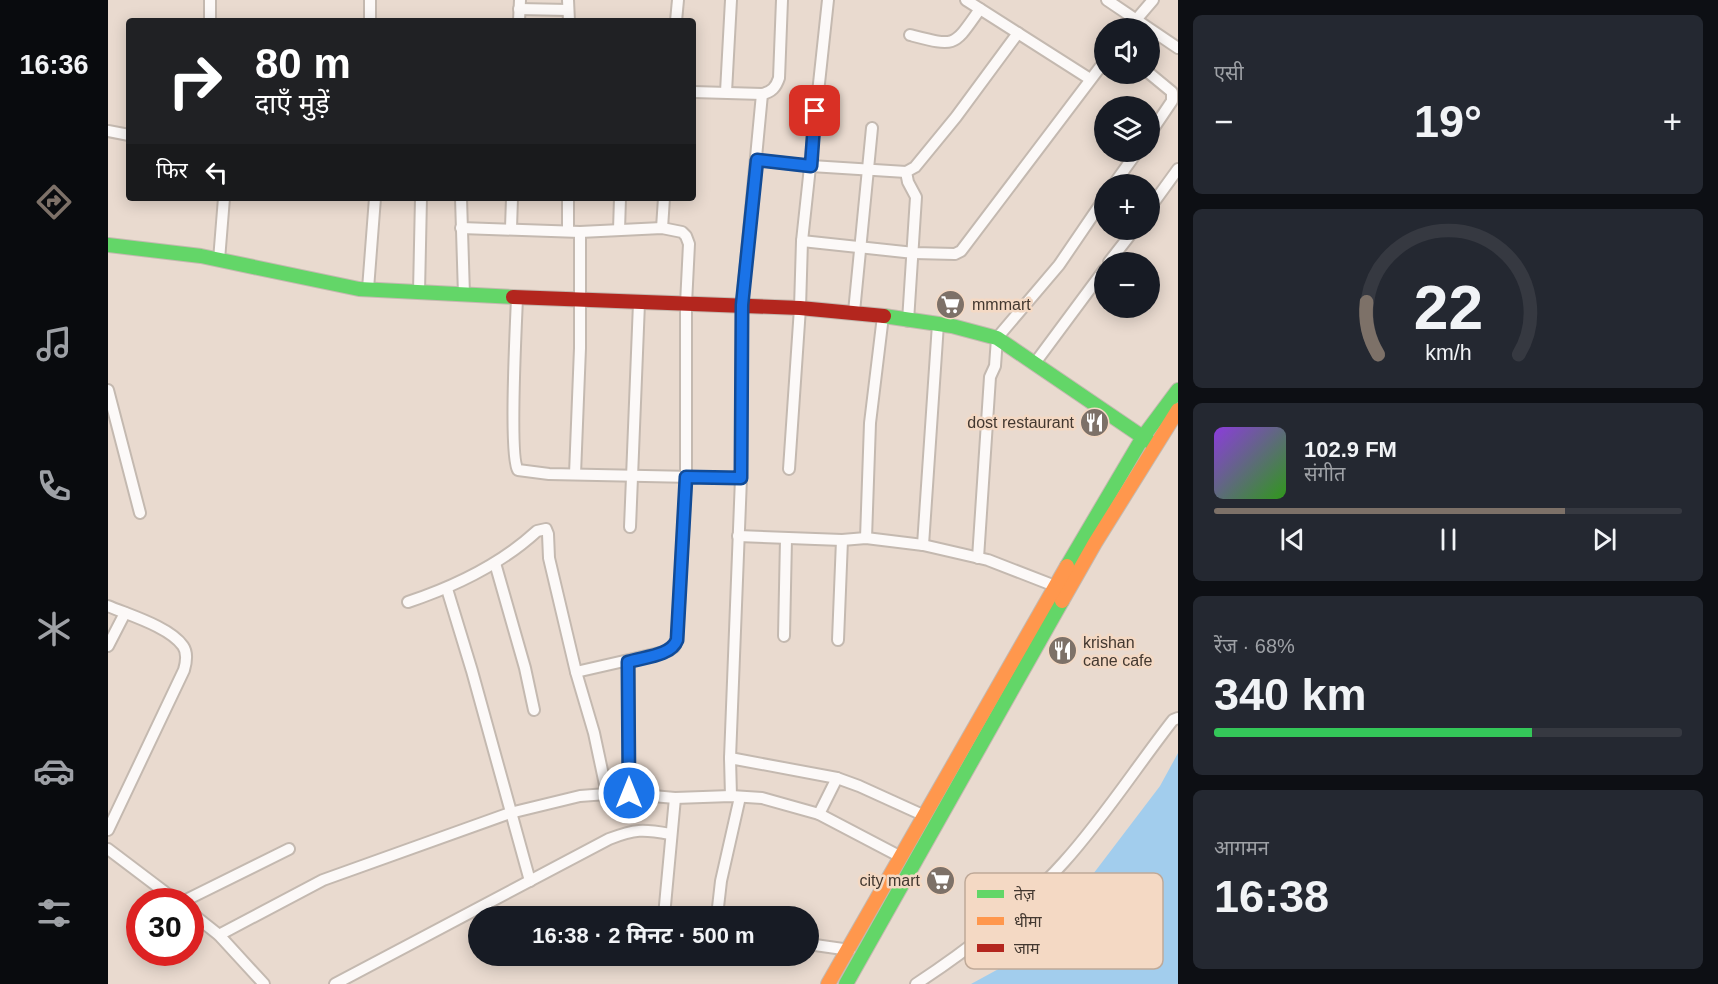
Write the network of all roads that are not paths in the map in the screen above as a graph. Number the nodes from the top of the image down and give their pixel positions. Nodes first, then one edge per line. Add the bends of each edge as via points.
1 (210, 0) edge
2 (370, 0) edge
3 (678, 0) edge
4 (731, 0) edge
5 (782, 0) edge
6 (828, 0) edge
7 (966, 0) edge
8 (1107, 0) edge
9 (1153, 0) edge
10 (520, 4) edge
11 (980, 9) junction
12 (569, 10) edge
13 (210, 18) edge
14 (370, 18) edge
15 (676, 18) edge
16 (1126, 18) edge
17 (1138, 18) edge
18 (1018, 33) junction
19 (910, 35) dead end
20 (1160, 38) edge
21 (1178, 48) edge
22 (1094, 74) edge
23 (1090, 79) junction
24 (1160, 83) edge
25 (696, 92) edge
26 (726, 92) junction
27 (762, 94) junction
28 (1160, 119) edge
29 (872, 128) dead end
30 (108, 131) edge
31 (126, 134) edge
32 (757, 160) junction
33 (811, 166) junction
34 (1178, 169) edge
35 (869, 170) junction
36 (906, 172) junction
37 (1160, 194) edge
38 (224, 201) edge
39 (375, 201) edge
40 (421, 201) edge
41 (461, 201) edge
42 (512, 201) edge
43 (568, 201) edge
44 (620, 201) edge
45 (664, 201) edge
46 (1094, 214) edge
47 (461, 228) junction
48 (511, 228) junction
49 (662, 228) junction
50 (619, 230) junction
51 (568, 231) junction
52 (580, 232) junction
53 (1126, 240) edge
54 (802, 241) junction
55 (108, 245) edge
56 (861, 247) junction
57 (1117, 252) edge
58 (914, 253) junction
59 (219, 260) junction
60 (1094, 283) edge
61 (368, 290) junction
62 (419, 292) junction
63 (464, 295) junction
64 (517, 298) junction
65 (579, 301) junction
66 (639, 303) junction
67 (686, 304) junction
68 (742, 305) junction
69 (800, 308) junction
70 (854, 312) junction
71 (883, 316) junction
72 (908, 321) junction
73 (938, 324) junction
74 (997, 338) junction
75 (1035, 363) junction
76 (108, 390) edge
77 (1178, 390) edge
78 (1178, 410) edge
79 (1143, 437) junction
80 (1155, 445) junction
81 (789, 469) dead end
82 (575, 474) junction
83 (631, 476) junction
84 (686, 477) junction
85 (741, 478) junction
86 (140, 513) dead end
87 (630, 527) dead end
88 (738, 536) junction
89 (866, 538) junction
90 (786, 539) junction
91 (842, 540) junction
92 (923, 545) junction
93 (978, 558) junction
94 (495, 563) junction
95 (1055, 586) junction
96 (447, 589) junction
97 (408, 602) dead end
98 (108, 606) edge
99 (125, 613) junction
100 (784, 636) dead end
101 (837, 640) dead end
102 (108, 646) edge
103 (628, 662) junction
104 (576, 672) junction
105 (534, 710) dead end
106 (1178, 718) edge
107 (730, 758) junction
108 (837, 778) junction
109 (629, 793) junction
110 (607, 794) junction
111 (736, 796) junction
112 (675, 798) junction
113 (510, 813) junction
114 (819, 814) junction
115 (925, 816) junction
116 (108, 830) edge
117 (670, 834) junction
118 (289, 849) dead end
119 (111, 851) edge
120 (901, 856) junction
121 (108, 864) edge
122 (1053, 873) edge
123 (530, 881) junction
124 (161, 888) edge
125 (204, 890) edge
126 (665, 906) edge
127 (718, 906) edge
128 (204, 923) edge
129 (219, 935) junction
130 (819, 946) edge
131 (847, 950) junction
132 (965, 950) edge
133 (864, 953) junction
134 (264, 984) edge
135 (335, 984) edge
136 (828, 984) edge
137 (846, 984) edge
138 (916, 984) edge

1 - 13 street
2 - 14 street
3 - 15 street
4 - 26 street
5 - 27 street via 779,78 772,91
6 - 33 street
7 - 11 street
8 - 16 street
9 - 17 street
10 - 12 street
11 - 18 street
11 - 19 street via 959,38 948,44
18 - 23 street
18 - 36 street via 956,117 915,167
20 - 21 street
22 - 23 street
23 - 58 street via 961,251
24 - 28 street via 1172,93 1172,101
25 - 26 street
26 - 27 street
27 - 32 street
29 - 35 street
30 - 31 street
32 - 33 street
32 - 68 street
33 - 35 street
33 - 54 street
34 - 37 street
35 - 36 street
35 - 56 street
36 - 58 street via 916,197
38 - 59 street
39 - 61 street
40 - 62 street
41 - 47 street
42 - 48 street
43 - 51 street
44 - 50 street
45 - 49 street
46 - 74 street via 1059,265
47 - 48 street
47 - 63 street
48 - 51 street
49 - 50 street
49 - 67 street via 682,232 689,244
50 - 52 street
51 - 52 street
52 - 65 street
53 - 57 street
54 - 56 street
54 - 69 street
55 - 59 main road
56 - 58 street
56 - 70 street
58 - 72 street
59 - 61 main road
60 - 75 street
61 - 62 main road
62 - 63 main road
63 - 64 main road
64 - 65 main road
64 - 82 street via 515,466 527,472
65 - 66 main road
65 - 82 street
66 - 67 main road
66 - 83 street
67 - 68 main road
67 - 84 street
68 - 69 main road
68 - 85 street
69 - 70 main road
69 - 81 street
70 - 71 main road
71 - 72 main road
71 - 89 street via 870,423
72 - 73 main road
73 - 74 main road
73 - 92 street
74 - 75 main road
74 - 93 street via 990,377
75 - 79 main road
76 - 86 street
77 - 79 main road
78 - 80 main road
79 - 80 main road
79 - 95 main road
80 - 133 main road via 1095,543
82 - 83 street
83 - 84 street
83 - 87 street
84 - 85 street
84 - 103 street via 677,640 668,651
85 - 88 street
88 - 90 street
88 - 107 street
89 - 91 street
89 - 92 street
90 - 91 street
90 - 100 street
91 - 101 street
92 - 93 street
93 - 95 street
94 - 96 street
94 - 104 street via 537,531 546,529 549,558
94 - 105 street
95 - 115 main road
96 - 97 street
96 - 113 street
98 - 99 street
99 - 102 street
99 - 116 street via 157,627 184,646 186,662
103 - 104 street
103 - 109 street
104 - 110 street
106 - 122 street via 1166,728
107 - 108 street
107 - 111 street
108 - 114 street
108 - 115 street
109 - 110 street
109 - 112 street
110 - 113 street via 580,796
111 - 112 street
111 - 114 street via 762,798
111 - 127 street
112 - 117 street
113 - 123 street
113 - 129 street via 322,880
114 - 120 street
115 - 120 main road
117 - 123 street via 631,831
117 - 126 street
118 - 125 street
119 - 121 street
119 - 124 street
120 - 131 main road
123 - 135 street
128 - 129 street
129 - 134 street
130 - 131 street
131 - 133 street
131 - 136 main road
132 - 138 street
133 - 137 main road

